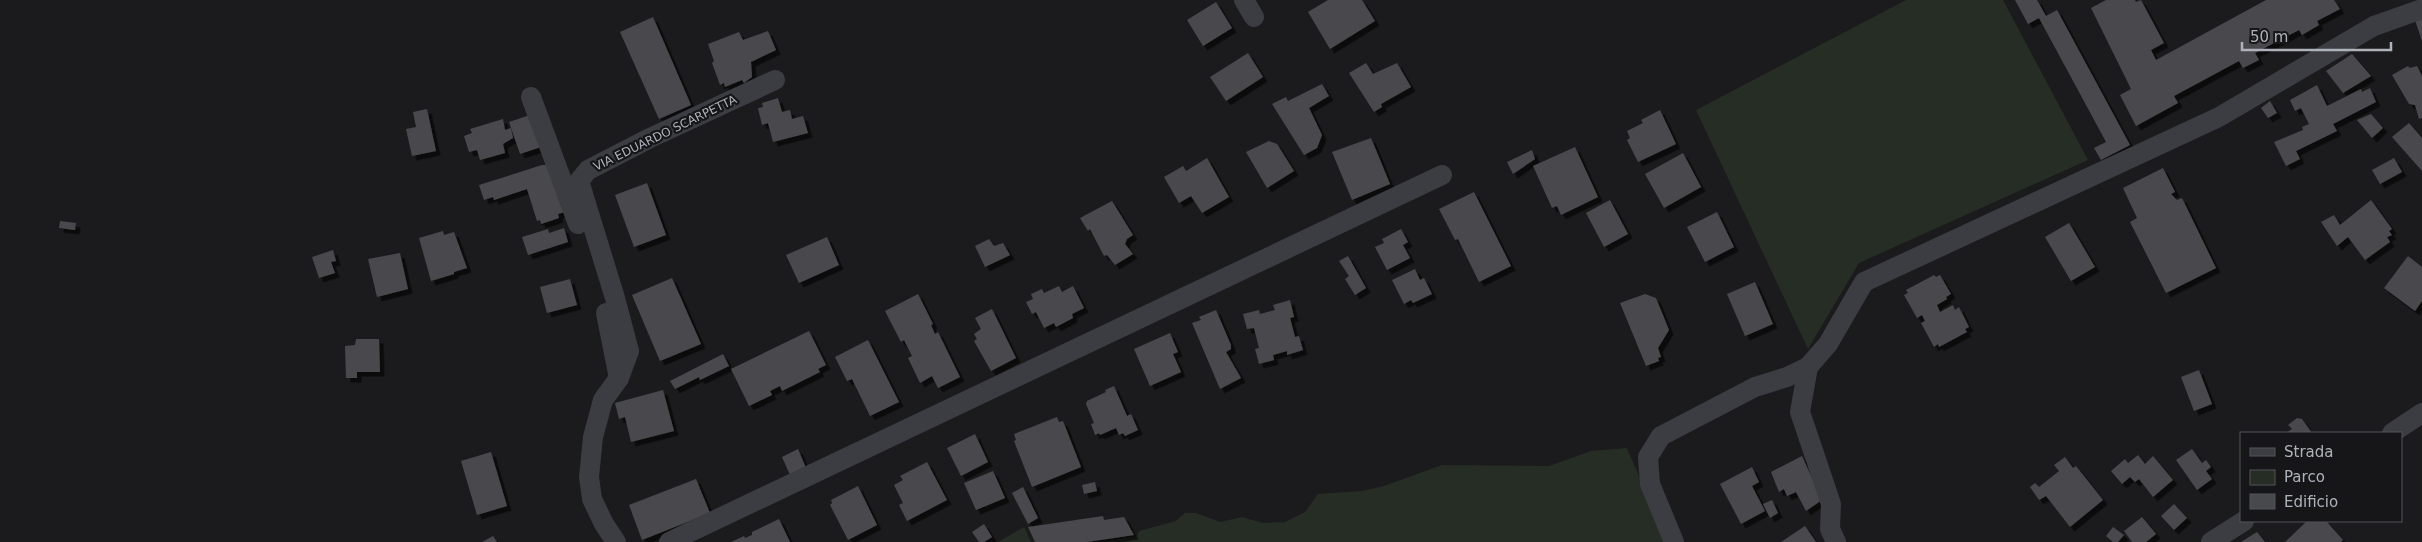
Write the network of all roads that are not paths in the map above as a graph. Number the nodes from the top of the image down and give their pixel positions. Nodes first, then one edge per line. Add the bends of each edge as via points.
1 (1244, 0) edge
2 (2422, 9) edge
3 (1254, 17) dead end
4 (775, 80) dead end
5 (531, 97) dead end
6 (1442, 175) dead end
7 (1808, 367) junction
8 (619, 378) junction
9 (2422, 413) edge
10 (2394, 432) edge
11 (2242, 522) edge
12 (616, 542) edge
13 (669, 542) edge
14 (1674, 542) edge
15 (1836, 542) edge
16 (2212, 542) edge

1 - 3 street
2 - 7 street via 2374,26 2219,117 1864,282 1828,344
4 - 8 street, VIA EDUARDO SCARPETTA via 588,170 579,181 629,351
5 - 8 street via 604,303
6 - 13 street
7 - 14 street via 1755,387 1661,436 1648,457 1650,484
7 - 15 street via 1800,412 1831,504 1830,529
8 - 12 street, VIA EDUARDO SCARPETTA via 603,400 593,437 589,477 592,499
9 - 10 street
11 - 16 street

